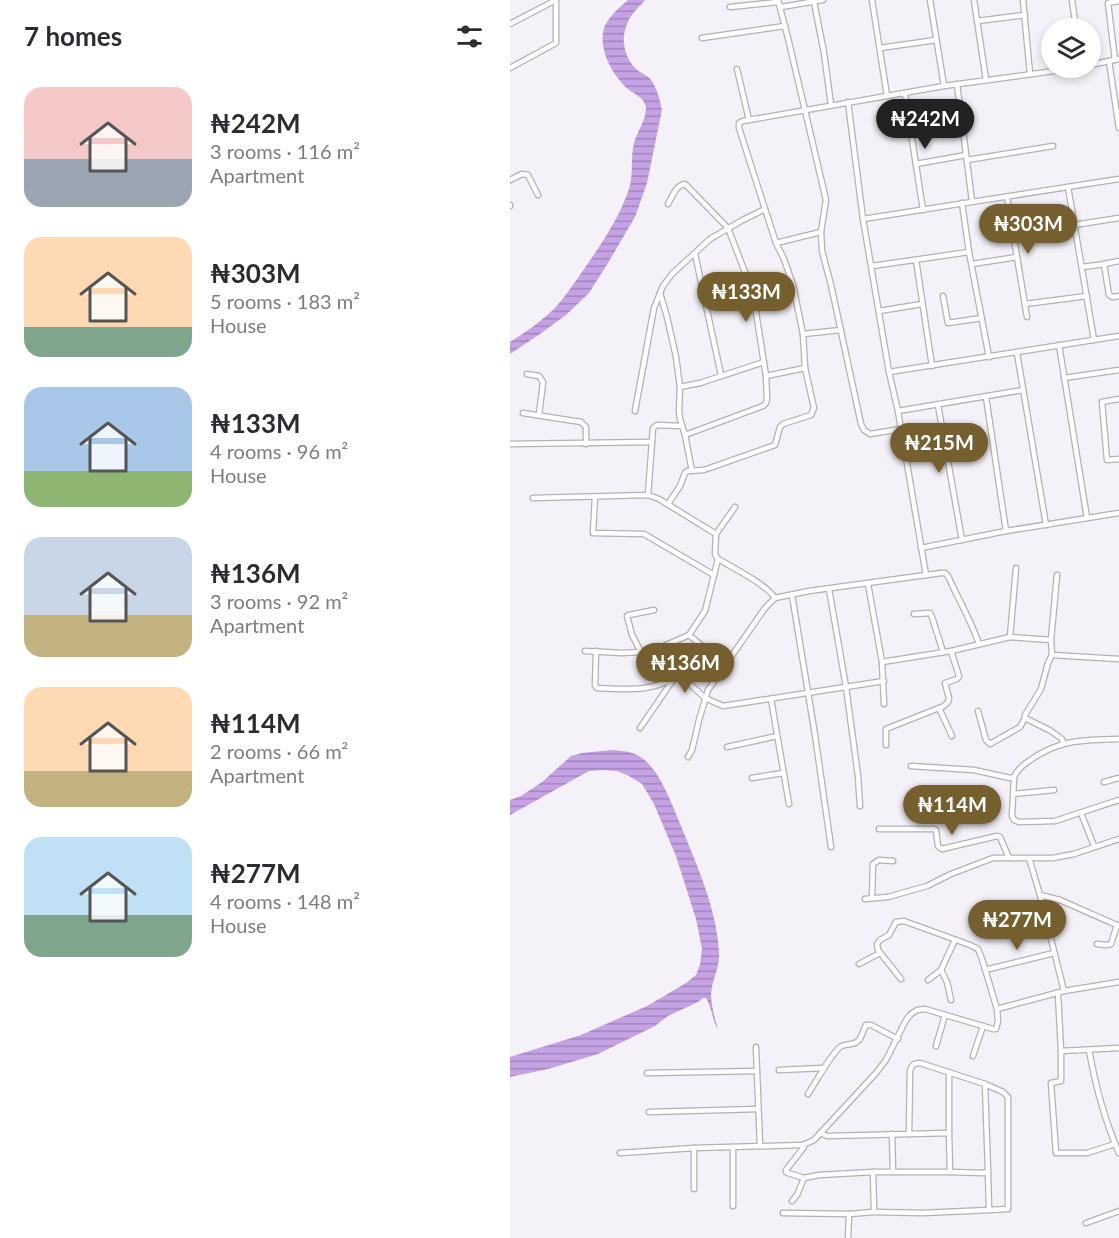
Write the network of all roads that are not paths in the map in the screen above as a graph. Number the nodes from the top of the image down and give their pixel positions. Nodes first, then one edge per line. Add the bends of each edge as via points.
1 (556, 0) edge
2 (823, 0) edge
3 (872, 0) edge
4 (930, 0) edge
5 (974, 0) edge
6 (1023, 0) edge
7 (1072, 0) edge
8 (1108, 1) edge
9 (1119, 1) edge
10 (814, 2) junction
11 (779, 3) edge
12 (730, 7) dead end
13 (1025, 15) junction
14 (1075, 18) edge
15 (977, 21) junction
16 (510, 24) edge
17 (785, 26) junction
18 (1119, 31) edge
19 (1111, 33) junction
20 (702, 38) dead end
21 (936, 40) junction
22 (880, 48) junction
23 (1114, 60) edge
24 (510, 68) edge
25 (736, 69) dead end
26 (1041, 73) edge
27 (1030, 74) junction
28 (986, 80) junction
29 (957, 84) junction
30 (944, 86) junction
31 (904, 94) junction
32 (887, 96) junction
33 (848, 102) junction
34 (831, 105) junction
35 (805, 109) junction
36 (749, 120) junction
37 (1119, 128) edge
38 (1053, 146) dead end
39 (967, 157) junction
40 (916, 164) junction
41 (1119, 179) edge
42 (510, 180) edge
43 (1068, 188) junction
44 (538, 195) dead end
45 (1007, 197) junction
46 (972, 201) junction
47 (962, 203) junction
48 (668, 204) dead end
49 (765, 209) junction
50 (923, 210) junction
51 (1119, 218) edge
52 (863, 219) junction
53 (1074, 225) junction
54 (728, 228) junction
55 (821, 232) junction
56 (776, 243) junction
57 (969, 252) junction
58 (694, 254) junction
59 (1017, 257) junction
60 (916, 260) junction
61 (1119, 261) edge
62 (1108, 263) junction
63 (972, 264) junction
64 (872, 266) junction
65 (1082, 267) junction
66 (793, 285) junction
67 (660, 293) junction
68 (753, 293) junction
69 (943, 296) dead end
70 (1087, 296) junction
71 (1119, 296) edge
72 (922, 304) junction
73 (1025, 304) junction
74 (879, 311) junction
75 (1027, 317) dead end
76 (981, 318) junction
77 (841, 330) junction
78 (803, 334) junction
79 (1119, 336) edge
80 (1094, 340) junction
81 (1059, 345) junction
82 (1017, 353) junction
83 (989, 357) junction
84 (764, 362) junction
85 (932, 366) junction
86 (805, 368) junction
87 (1119, 370) edge
88 (889, 372) junction
89 (527, 374) dead end
90 (721, 375) junction
91 (766, 376) junction
92 (1064, 378) junction
93 (680, 387) junction
94 (1023, 390) junction
95 (986, 397) junction
96 (1119, 399) edge
97 (938, 405) junction
98 (635, 411) dead end
99 (898, 411) junction
100 (523, 412) dead end
101 (539, 415) junction
102 (682, 426) junction
103 (901, 429) junction
104 (685, 435) junction
105 (652, 442) junction
106 (510, 444) edge
107 (586, 444) junction
108 (1119, 459) edge
109 (692, 471) junction
110 (648, 495) junction
111 (595, 497) junction
112 (533, 498) dead end
113 (668, 504) junction
114 (735, 507) dead end
115 (1119, 513) edge
116 (1087, 518) junction
117 (1046, 525) junction
118 (1006, 531) junction
119 (716, 534) junction
120 (962, 540) junction
121 (921, 548) junction
122 (718, 559) junction
123 (1016, 568) dead end
124 (714, 575) junction
125 (926, 575) junction
126 (1057, 575) dead end
127 (868, 584) junction
128 (829, 589) junction
129 (792, 595) junction
130 (775, 598) junction
131 (654, 610) dead end
132 (914, 614) dead end
133 (689, 635) junction
134 (1010, 637) junction
135 (1051, 640) junction
136 (979, 644) junction
137 (657, 649) junction
138 (585, 651) dead end
139 (596, 651) junction
140 (951, 651) junction
141 (641, 652) junction
142 (943, 652) junction
143 (1052, 655) junction
144 (1119, 659) edge
145 (882, 662) junction
146 (725, 665) junction
147 (679, 674) junction
148 (674, 679) junction
149 (884, 681) junction
150 (846, 687) junction
151 (808, 693) junction
152 (705, 698) junction
153 (771, 699) junction
154 (884, 704) dead end
155 (939, 708) junction
156 (978, 711) dead end
157 (1025, 718) junction
158 (640, 728) dead end
159 (777, 736) junction
160 (952, 736) dead end
161 (1119, 739) edge
162 (1063, 743) junction
163 (886, 745) dead end
164 (727, 747) dead end
165 (688, 757) dead end
166 (911, 766) dead end
167 (783, 772) junction
168 (1014, 777) junction
169 (752, 778) dead end
170 (1119, 778) edge
171 (1104, 782) dead end
172 (1054, 790) dead end
173 (1014, 794) junction
174 (1119, 800) edge
175 (789, 804) dead end
176 (860, 806) dead end
177 (1081, 813) junction
178 (879, 829) dead end
179 (1119, 839) edge
180 (1094, 846) junction
181 (831, 847) dead end
182 (1009, 858) junction
183 (1029, 858) junction
184 (893, 861) dead end
185 (1040, 895) junction
186 (872, 898) junction
187 (865, 899) dead end
188 (1045, 914) junction
189 (980, 919) dead end
190 (1118, 926) edge
191 (955, 940) junction
192 (1097, 944) dead end
193 (880, 952) junction
194 (1054, 953) junction
195 (859, 964) dead end
196 (941, 969) junction
197 (985, 970) junction
198 (901, 979) dead end
199 (928, 980) dead end
200 (1119, 982) edge
201 (1065, 992) junction
202 (1058, 993) junction
203 (951, 1000) dead end
204 (997, 1009) junction
205 (945, 1015) junction
206 (982, 1026) junction
207 (898, 1039) junction
208 (936, 1046) dead end
209 (756, 1047) dead end
210 (1119, 1048) edge
211 (1089, 1050) junction
212 (1061, 1051) junction
213 (973, 1056) dead end
214 (824, 1068) junction
215 (779, 1070) dead end
216 (757, 1071) junction
217 (949, 1072) junction
218 (647, 1073) dead end
219 (985, 1084) junction
220 (808, 1094) dead end
221 (758, 1109) junction
222 (648, 1112) dead end
223 (820, 1133) junction
224 (949, 1133) junction
225 (892, 1134) junction
226 (909, 1134) junction
227 (1115, 1144) junction
228 (803, 1145) junction
229 (760, 1146) junction
230 (733, 1147) junction
231 (694, 1148) junction
232 (620, 1153) dead end
233 (1119, 1153) edge
234 (988, 1171) junction
235 (873, 1172) junction
236 (894, 1172) junction
237 (950, 1172) junction
238 (804, 1178) junction
239 (694, 1189) dead end
240 (792, 1201) dead end
241 (733, 1206) dead end
242 (989, 1210) junction
243 (1119, 1211) edge
244 (873, 1212) junction
245 (783, 1213) dead end
246 (850, 1214) junction
247 (1086, 1223) dead end
248 (848, 1238) edge

1 - 16 street
1 - 24 street via 556,43
2 - 10 street
3 - 22 street
4 - 21 street
5 - 15 street
6 - 13 street
7 - 14 street
8 - 9 street
8 - 19 street
10 - 11 street
10 - 34 street
11 - 12 street
11 - 17 street
13 - 15 street
13 - 27 street
15 - 28 street
17 - 20 street
17 - 35 street
18 - 19 street
19 - 23 street
21 - 22 street
21 - 30 street
22 - 32 street
23 - 37 street
25 - 36 street
26 - 27 street
27 - 28 street
28 - 29 street
29 - 30 street
29 - 39 street
30 - 31 street
31 - 32 street
31 - 40 street
32 - 33 street
33 - 34 street
33 - 52 street
34 - 35 street
35 - 36 street
35 - 55 street via 826,200
36 - 49 street via 739,123 739,128
38 - 39 street
39 - 40 street
39 - 46 street
40 - 50 street
41 - 43 street
42 - 44 street via 528,175
43 - 45 street
43 - 53 street
45 - 46 street
45 - 59 street
46 - 47 street
47 - 50 street
47 - 57 street
48 - 54 street via 678,187 685,184
49 - 54 street
49 - 56 street
50 - 52 street
51 - 53 street
52 - 64 street
53 - 65 street
54 - 58 street
54 - 68 street
55 - 56 street
55 - 77 street
56 - 66 street
57 - 60 street
57 - 63 street
58 - 67 street via 672,274
58 - 90 street
59 - 63 street
59 - 73 street
60 - 64 street
60 - 72 street
61 - 62 street
62 - 65 street
62 - 71 street via 1104,264 1109,295
63 - 76 street
64 - 74 street
65 - 70 street
66 - 68 street
66 - 78 street
67 - 93 street
67 - 98 street
68 - 84 street
69 - 76 street via 948,323
70 - 73 street
70 - 80 street
72 - 74 street
72 - 85 street
73 - 75 street
74 - 88 street
76 - 83 street
77 - 78 street
77 - 103 street via 864,430 870,434
78 - 86 street
79 - 80 street
80 - 81 street
81 - 82 street
81 - 92 street
82 - 83 street
82 - 94 street
83 - 85 street
84 - 90 street
84 - 91 street
85 - 88 street
86 - 91 street
86 - 109 street via 814,408 811,415 783,424 775,445
87 - 92 street
88 - 99 street
89 - 101 street via 539,376 543,382
90 - 93 street
91 - 104 street via 767,399 763,406
92 - 116 street
93 - 102 street
94 - 95 street
94 - 117 street
95 - 97 street
95 - 118 street
96 - 108 street via 1102,402 1107,460
97 - 99 street
97 - 120 street
99 - 103 street
100 - 101 street
101 - 107 street via 581,422 586,427
102 - 104 street
102 - 105 street via 657,425
103 - 121 street
104 - 109 street
105 - 107 street
105 - 110 street
106 - 107 street
109 - 113 street via 685,473
110 - 111 street
110 - 113 street
111 - 112 street
111 - 124 street via 593,533 644,534
113 - 119 street
114 - 119 street
115 - 116 street
116 - 117 street
117 - 118 street
118 - 120 street
119 - 122 street
120 - 121 street
121 - 125 street
122 - 124 street
122 - 130 street via 763,586
123 - 134 street
124 - 133 street via 705,611
125 - 127 street
125 - 136 street via 948,576
126 - 135 street
127 - 128 street
127 - 145 street
128 - 129 street
128 - 150 street
129 - 130 street
129 - 151 street
130 - 146 street
131 - 141 street via 627,616
132 - 142 street via 930,613
133 - 137 street
133 - 146 street
134 - 135 street
134 - 136 street
135 - 143 street
136 - 140 street
137 - 141 street
137 - 147 street
138 - 139 street
139 - 141 street
139 - 148 street via 597,688 645,689
140 - 142 street
140 - 155 street via 959,676 945,683 948,702
142 - 145 street
143 - 144 street
143 - 157 street via 1041,689
145 - 149 street
146 - 152 street
147 - 148 street
147 - 152 street
148 - 158 street
149 - 150 street
149 - 154 street
150 - 151 street
150 - 176 street
151 - 153 street
151 - 181 street
152 - 153 street via 723,706
152 - 165 street
153 - 159 street
155 - 160 street
155 - 163 street via 886,729
156 - 157 street via 990,744 1020,727
157 - 162 street via 1056,733
159 - 164 street
159 - 167 street
161 - 162 street
162 - 168 street via 1022,765
166 - 168 street
167 - 169 street
167 - 175 street
168 - 173 street
170 - 171 street
172 - 173 street
173 - 177 street via 1012,816 1019,822 1055,821
174 - 177 street
177 - 180 street
178 - 182 street via 934,829 942,849 997,836
179 - 180 street
180 - 183 street via 1053,858
182 - 183 street
182 - 186 street via 993,858 927,886
183 - 185 street
184 - 186 street via 879,860 873,864
185 - 188 street
185 - 190 street
186 - 187 street
188 - 189 street via 999,925
188 - 194 street
190 - 192 street via 1111,944
191 - 193 street via 900,920 877,944
191 - 196 street
191 - 197 street via 978,950
193 - 195 street
193 - 198 street
194 - 197 street
194 - 201 street
196 - 199 street
196 - 203 street
197 - 204 street
200 - 201 street
201 - 202 street
202 - 204 street
202 - 212 street
204 - 206 street via 996,1029
205 - 206 street
205 - 207 street via 916,1010 906,1020
205 - 208 street
206 - 213 street
207 - 214 street via 866,1025 859,1040 842,1046
207 - 223 street via 876,1073
209 - 216 street
210 - 211 street
211 - 212 street
211 - 227 street
212 - 227 street via 1060,1081 1052,1083 1056,1153 1087,1153
214 - 215 street
214 - 220 street
216 - 218 street
216 - 221 street
217 - 219 street
217 - 224 street
217 - 226 street via 920,1063 912,1065
219 - 234 street
219 - 242 street via 1008,1097 1008,1209
221 - 222 street
221 - 229 street
223 - 225 street
223 - 228 street
224 - 226 street
224 - 237 street
225 - 226 street
225 - 236 street
227 - 233 street
228 - 229 street
228 - 238 street via 786,1172
229 - 230 street
230 - 231 street
230 - 241 street
231 - 232 street
231 - 239 street
234 - 237 street
234 - 242 street
235 - 236 street
235 - 238 street
235 - 244 street
236 - 237 street
238 - 240 street
242 - 244 street
243 - 247 street
244 - 246 street
245 - 246 street
246 - 248 street

